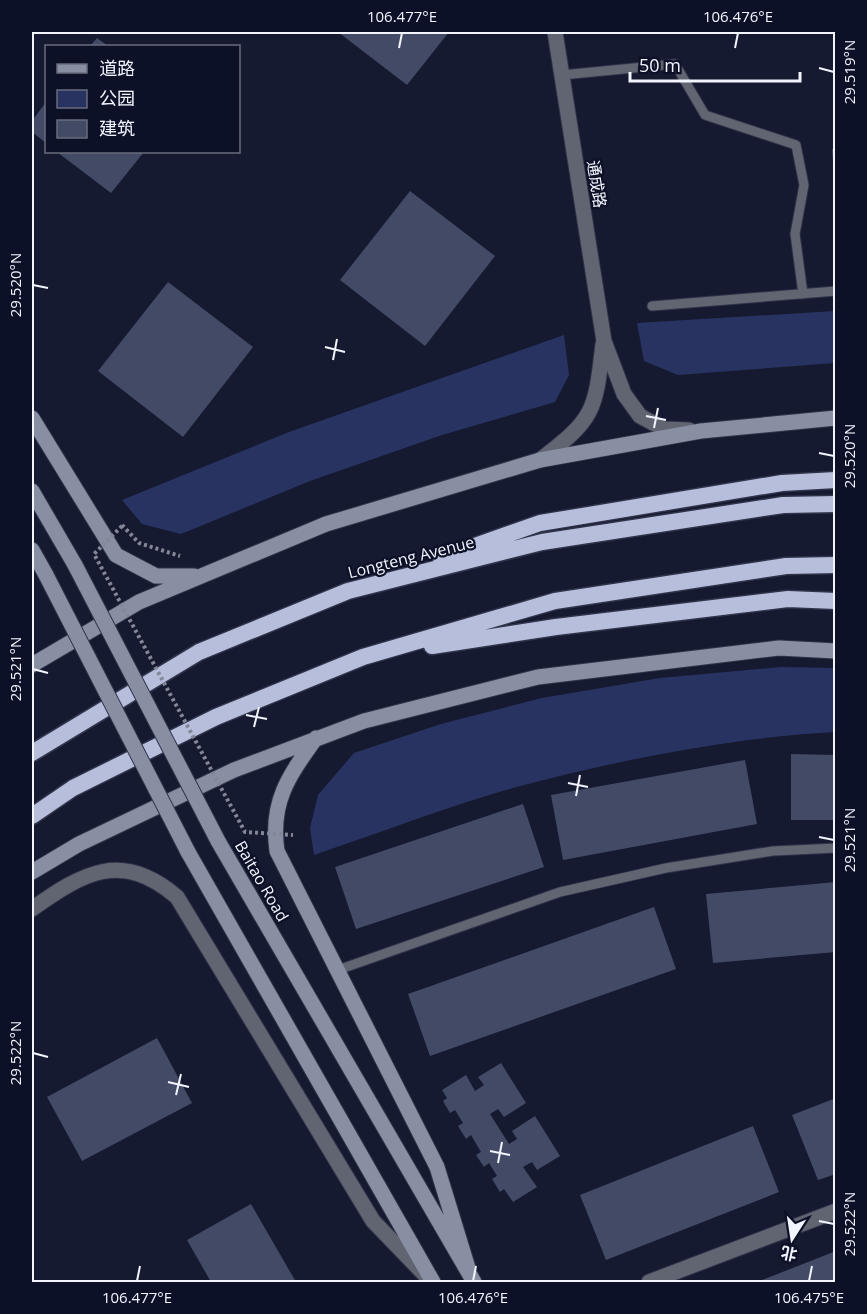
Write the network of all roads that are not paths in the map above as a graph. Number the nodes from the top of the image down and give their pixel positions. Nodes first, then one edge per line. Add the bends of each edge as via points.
1 (555, 32) edge
2 (562, 75) junction
3 (836, 291) edge
4 (803, 294) junction
5 (652, 306) dead end
6 (604, 341) junction
7 (32, 418) edge
8 (836, 418) edge
9 (701, 431) junction
10 (540, 460) junction
11 (836, 480) edge
12 (32, 491) edge
13 (836, 504) edge
14 (32, 550) edge
15 (836, 565) edge
16 (200, 577) junction
17 (348, 591) junction
18 (836, 601) edge
19 (836, 651) edge
20 (363, 657) junction
21 (32, 665) edge
22 (316, 738) junction
23 (32, 753) edge
24 (32, 816) edge
25 (836, 848) edge
26 (32, 872) edge
27 (32, 909) edge
28 (335, 971) junction
29 (836, 1211) edge
30 (471, 1275) edge
31 (432, 1282) edge
32 (648, 1282) edge

1 - 2 street, 通成路
2 - 4 lane via 675,64 705,115 796,145 804,185 795,234
2 - 6 street, 通成路
3 - 4 lane
4 - 5 lane
6 - 9 street via 624,394 640,416 664,429
6 - 10 street via 598,385 585,423
7 - 16 main road via 116,555 156,576
8 - 9 main road
9 - 10 main road
10 - 16 main road via 326,524
11 - 17 highway via 782,483 540,523
12 - 30 main road, Baitao Road, bridge via 75,565 218,841
13 - 17 highway, Longteng Avenue via 783,505 542,542
14 - 31 main road, bridge via 188,852
15 - 20 highway via 786,566 555,602
16 - 21 main road via 139,602
17 - 23 highway, Longteng Avenue via 199,652
18 - 20 highway via 776,600 556,627
19 - 22 main road via 779,648 538,677 364,721
20 - 24 highway via 216,717 73,788
22 - 26 main road via 152,808
22 - 28 main road via 283,791 273,828 285,872
25 - 28 lane via 763,852 666,868 560,892
27 - 31 street via 69,882 115,869 140,873 177,897 374,1221
28 - 30 main road via 437,1167
29 - 32 street

